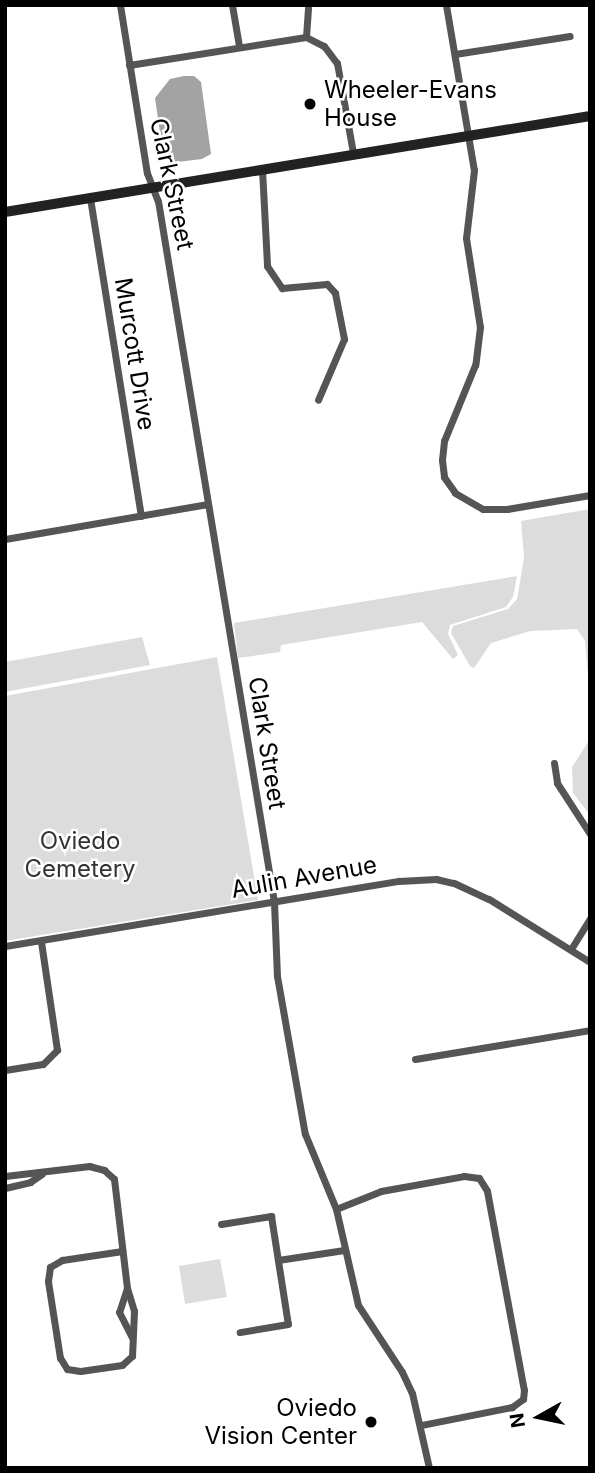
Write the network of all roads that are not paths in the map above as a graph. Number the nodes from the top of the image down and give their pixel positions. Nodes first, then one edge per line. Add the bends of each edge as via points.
1 (120, 5) edge
2 (232, 5) edge
3 (308, 5) edge
4 (446, 5) edge
5 (570, 36) dead end
6 (306, 37) junction
7 (239, 46) junction
8 (455, 54) junction
9 (130, 65) junction
10 (590, 116) edge
11 (469, 134) junction
12 (353, 153) junction
13 (262, 169) junction
14 (153, 187) junction
15 (90, 198) junction
16 (5, 212) edge
17 (318, 400) dead end
18 (587, 496) edge
19 (208, 504) junction
20 (141, 516) junction
21 (5, 540) edge
22 (555, 763) dead end
23 (590, 834) edge
24 (274, 902) junction
25 (590, 919) edge
26 (41, 941) junction
27 (5, 946) edge
28 (571, 949) junction
29 (590, 961) edge
30 (590, 1030) edge
31 (415, 1059) dead end
32 (5, 1070) edge
33 (42, 1174) junction
34 (5, 1176) edge
35 (5, 1188) edge
36 (336, 1209) junction
37 (221, 1224) dead end
38 (344, 1250) junction
39 (122, 1251) junction
40 (278, 1260) junction
41 (127, 1289) junction
42 (240, 1332) dead end
43 (132, 1337) junction
44 (421, 1425) junction
45 (429, 1468) edge

1 - 9 street, Clark Street
2 - 7 street
3 - 6 street
4 - 8 street
5 - 8 street
6 - 7 street
6 - 12 street via 324,47 337,63
7 - 9 street
8 - 11 street
9 - 14 street, Clark Street
10 - 11 street
11 - 12 street
11 - 18 street via 474,186 466,238 480,345 444,441 444,477 455,493 483,509
12 - 13 street
13 - 14 street
13 - 17 street via 267,266 282,288 327,284 335,293 344,339
14 - 15 street
14 - 19 street, Clark Street
15 - 16 street
15 - 20 street, Murcott Drive
19 - 20 street
19 - 24 street, Clark Street
20 - 21 street
22 - 23 street via 557,783
24 - 26 street, Aulin Avenue
24 - 28 street, Aulin Avenue via 436,879 489,900
24 - 36 street, Clark Street via 277,976 305,1134
25 - 28 street
26 - 27 street, Aulin Avenue
26 - 32 street via 57,1050 43,1064
28 - 29 street, Aulin Avenue
30 - 31 street
33 - 34 street
33 - 35 street
33 - 39 street via 89,1166 114,1179
36 - 38 street, Clark Street
36 - 44 street via 381,1191 464,1176 479,1178 487,1191 523,1398 512,1407
37 - 40 street via 271,1216
38 - 40 street
38 - 44 street, Clark Street via 358,1305 402,1372
39 - 41 street
39 - 43 street via 62,1260 50,1267 48,1280 60,1358 66,1369 122,1365 132,1356
40 - 42 street via 288,1324
41 - 43 street via 134,1311
41 - 43 street via 119,1312
44 - 45 street, Clark Street

